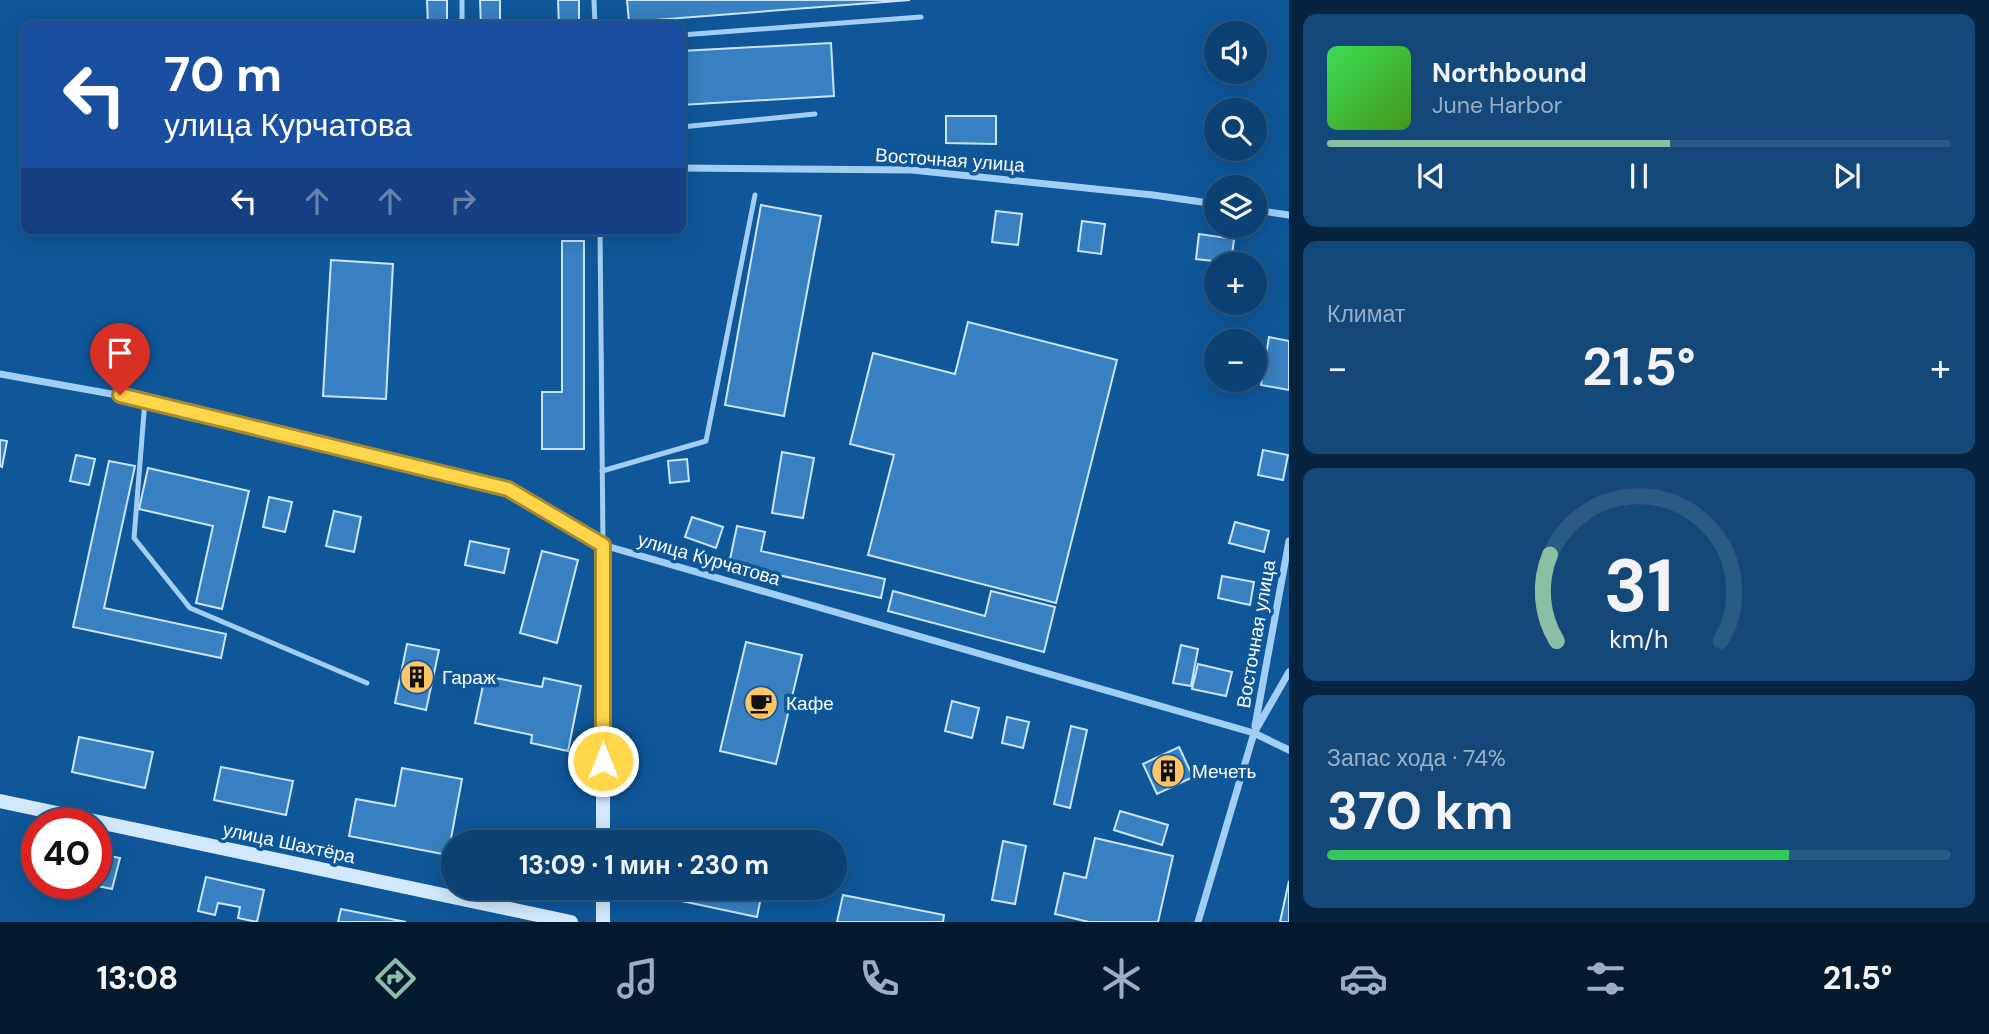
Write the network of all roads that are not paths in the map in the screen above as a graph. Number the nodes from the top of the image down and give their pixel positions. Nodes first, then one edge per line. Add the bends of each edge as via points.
1 (462, 0) edge
2 (594, 0) edge
3 (921, 17) dead end
4 (462, 21) edge
5 (595, 21) edge
6 (686, 35) edge
7 (815, 114) dead end
8 (686, 127) edge
9 (686, 168) edge
10 (755, 195) dead end
11 (1204, 202) edge
12 (1267, 212) edge
13 (1289, 215) edge
14 (600, 235) edge
15 (0, 374) edge
16 (145, 400) junction
17 (602, 471) junction
18 (1289, 541) edge
19 (603, 545) junction
20 (1289, 672) edge
21 (367, 683) dead end
22 (1254, 733) junction
23 (1289, 750) edge
24 (0, 801) edge
25 (603, 830) edge
26 (603, 900) edge
27 (570, 922) edge
28 (603, 922) edge
29 (1198, 922) edge

1 - 4 lane
2 - 5 lane
3 - 6 lane
7 - 8 lane
9 - 11 street, Восточная улица via 912,170
10 - 17 lane via 706,442
12 - 13 street
14 - 17 lane
15 - 16 street, улица Курчатова
16 - 19 street, улица Курчатова via 508,489
16 - 21 lane via 134,538 190,608
17 - 19 lane
18 - 22 street, Восточная улица
19 - 22 street, улица Курчатова
19 - 25 street
20 - 22 street
22 - 23 street, улица Курчатова
22 - 29 street
24 - 27 street, улица Шахтёра
26 - 28 street

